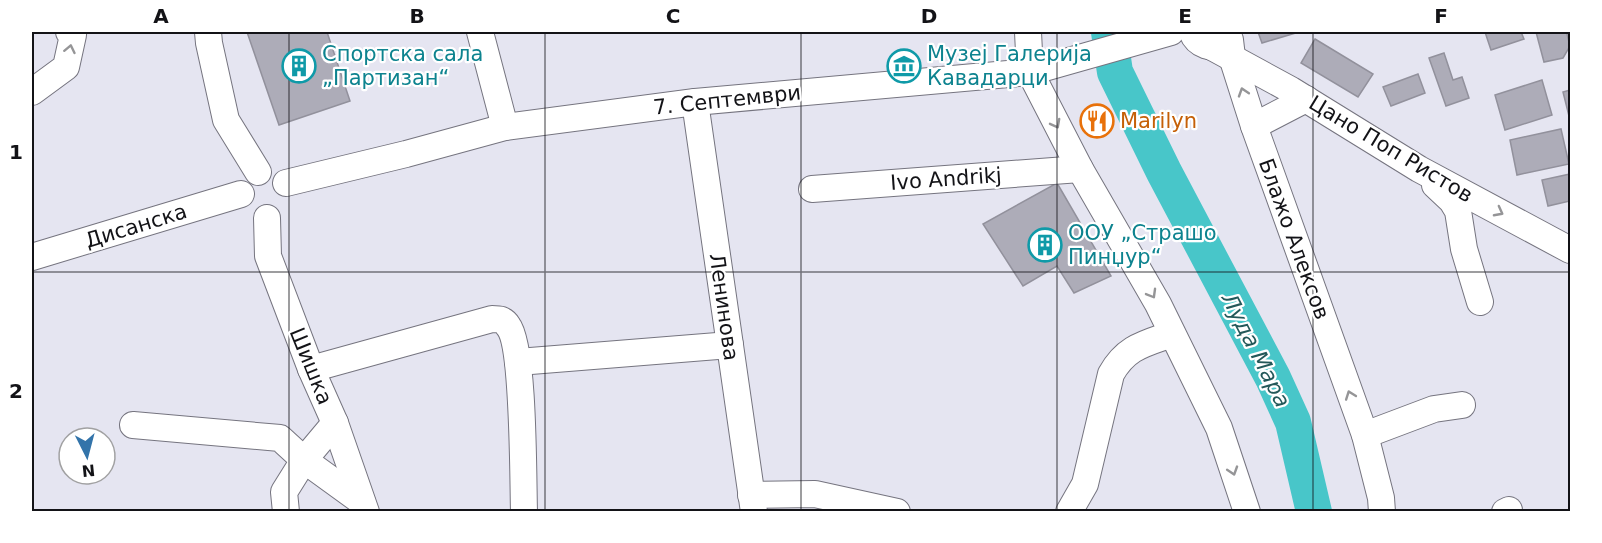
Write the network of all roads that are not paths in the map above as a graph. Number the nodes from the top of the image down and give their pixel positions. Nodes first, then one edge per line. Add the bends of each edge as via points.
1 (69, 32) edge
2 (208, 32) edge
3 (480, 32) edge
4 (1028, 32) edge
5 (1192, 32) edge
6 (1159, 34) edge
7 (1227, 44) edge
8 (1030, 72) junction
9 (32, 92) edge
10 (1306, 99) junction
11 (695, 102) junction
12 (1254, 126) junction
13 (505, 127) junction
14 (1080, 169) junction
15 (1419, 169) junction
16 (258, 172) junction
17 (286, 183) junction
18 (812, 189) dead end
19 (241, 194) junction
20 (267, 218) junction
21 (1570, 250) edge
22 (32, 257) edge
23 (1480, 302) dead end
24 (1172, 334) junction
25 (730, 345) junction
26 (518, 362) junction
27 (311, 369) junction
28 (1462, 405) dead end
29 (335, 423) junction
30 (133, 425) dead end
31 (1365, 435) junction
32 (304, 460) junction
33 (752, 503) edge
34 (364, 507) edge
35 (286, 512) edge
36 (524, 512) edge
37 (897, 512) edge
38 (1069, 512) edge
39 (1246, 512) edge
40 (1382, 512) edge

9 -> 1 street via 66,68 73,35
2 - 16 street via 226,120
3 - 13 street
4 - 8 street
5 - 7 street, Цано Поп Ристов via 1202,44
6 - 8 street, 7. Септември
7 - 10 street, Цано Поп Ристов
12 -> 7 street, Блажо Алексов
8 - 11 street, 7. Септември
8 -> 14 street
10 - 12 street
10 - 15 street, Цано Поп Ристов
11 - 13 street, 7. Септември
11 - 25 street, Ленинова
31 -> 12 street, Блажо Алексов
13 - 17 street, 7. Септември
14 - 18 street, Ivo Andrikj
14 -> 24 street
15 -> 21 street, Цано Поп Ристов
15 - 23 street via 1458,211 1464,249
16 - 17 street via 274,172
16 - 19 street via 246,180
17 - 20 street via 286,206
19 - 20 street via 252,214
19 - 22 street, Дисанска
20 - 27 street, Шишка via 268,256
24 - 38 street via 1133,348 1119,360 1111,374 1085,484
24 -> 39 street via 1219,428
25 - 26 street
25 - 33 street, Ленинова
26 - 27 street via 510,327 502,320 492,319
26 - 36 street
27 - 29 street, Шишка
28 - 31 street via 1434,409
29 - 32 street
29 - 34 street, Шишка
30 - 32 street via 280,438
31 - 40 street, Блажо Алексов
32 - 34 street
32 - 35 street via 284,492
33 - 37 street via 815,494

